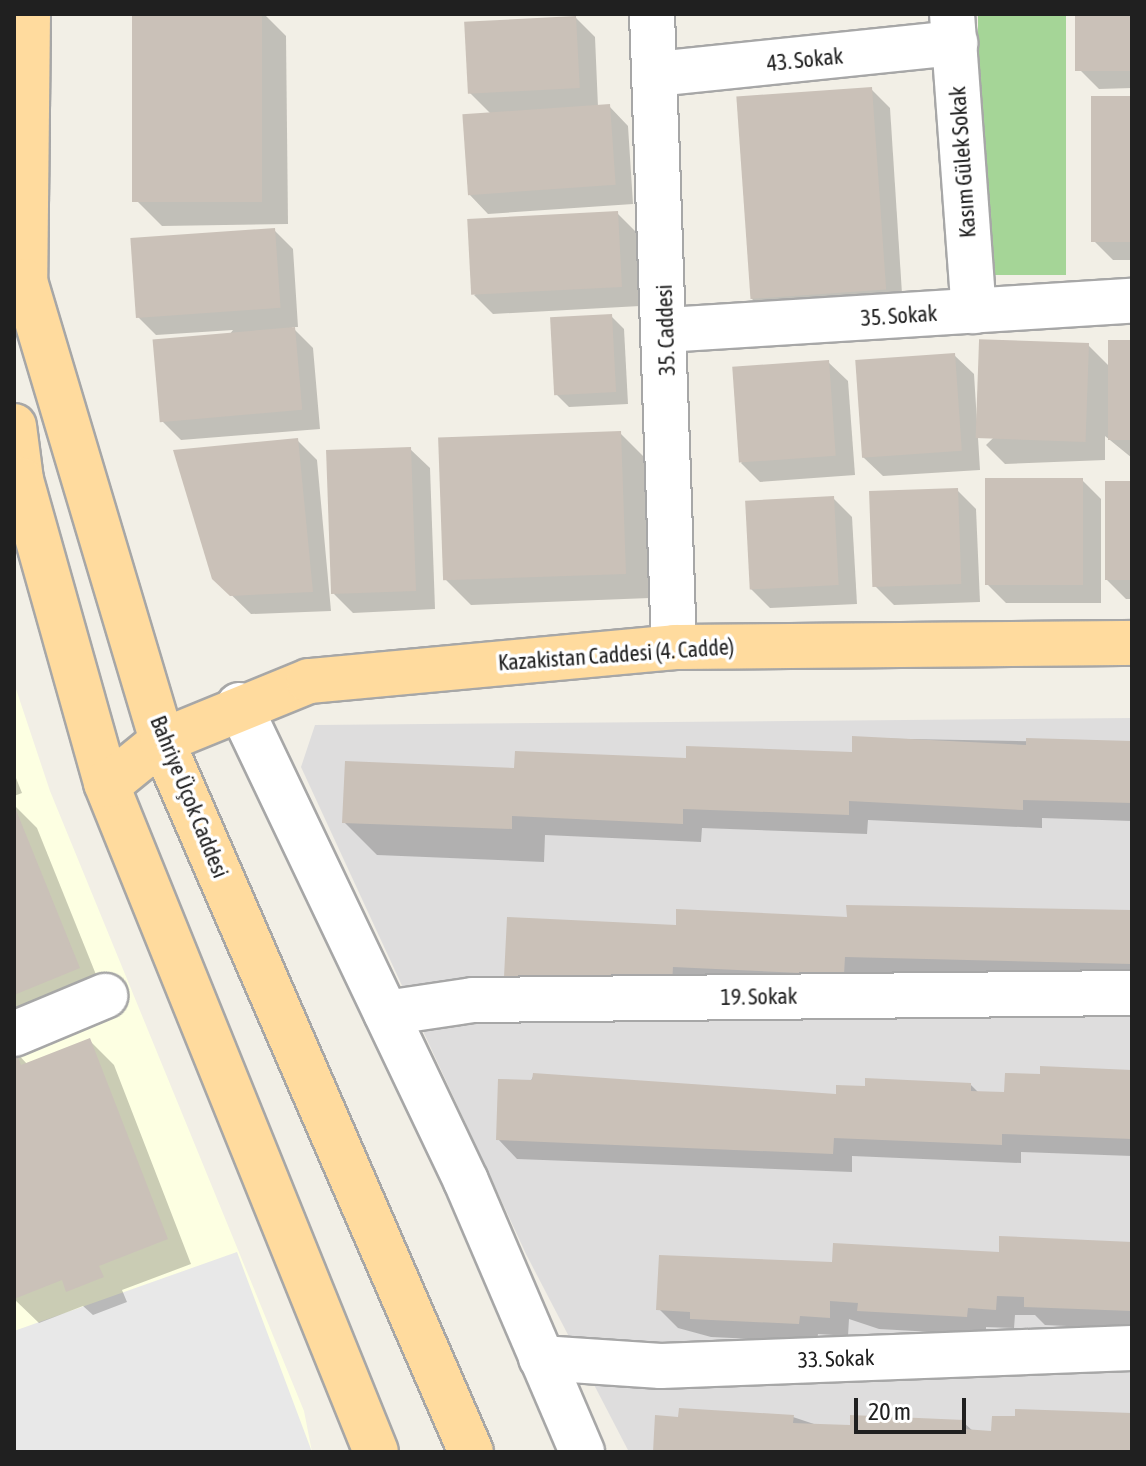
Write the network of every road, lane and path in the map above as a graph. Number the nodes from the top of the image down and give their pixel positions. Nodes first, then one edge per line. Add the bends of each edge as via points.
1 (28, 14) edge
2 (652, 14) edge
3 (954, 29) edge
4 (655, 74) junction
5 (1132, 301) edge
6 (974, 311) junction
7 (666, 330) junction
8 (14, 426) edge
9 (1132, 643) edge
10 (674, 647) junction
11 (239, 705) junction
12 (162, 741) junction
13 (108, 785) junction
14 (1132, 993) edge
15 (105, 996) dead end
16 (386, 1013) junction
17 (14, 1034) edge
18 (1132, 1348) edge
19 (541, 1358) junction
20 (374, 1450) edge
21 (471, 1452) edge
22 (582, 1452) edge

1 - 12 main road, Bahriye Üçok Caddesi via 25,281
2 - 4 street, 35. Caddesi
3 - 4 street, 43. Sokak
3 - 6 street, Kasım Gülek Sokak
4 - 7 street, 35. Caddesi
5 - 6 street, 35. Sokak
6 - 7 street, 35. Sokak
7 - 10 street, 35. Caddesi
8 - 13 main road via 21,480
9 - 10 main road, Kazakistan Caddesi (4. Cadde)
10 - 11 main road, Kazakistan Caddesi (4. Cadde) via 309,681
11 - 12 main road, Kazakistan Caddesi (4. Cadde)
11 - 16 street
12 - 13 main road, Kazakistan Caddesi (4. Cadde)
12 - 21 main road, Bahriye Üçok Caddesi
13 - 20 main road
14 - 16 street, 19. Sokak via 473,1000
15 - 17 street
16 - 19 street
18 - 19 street, 33. Sokak via 661,1366
19 - 22 street

